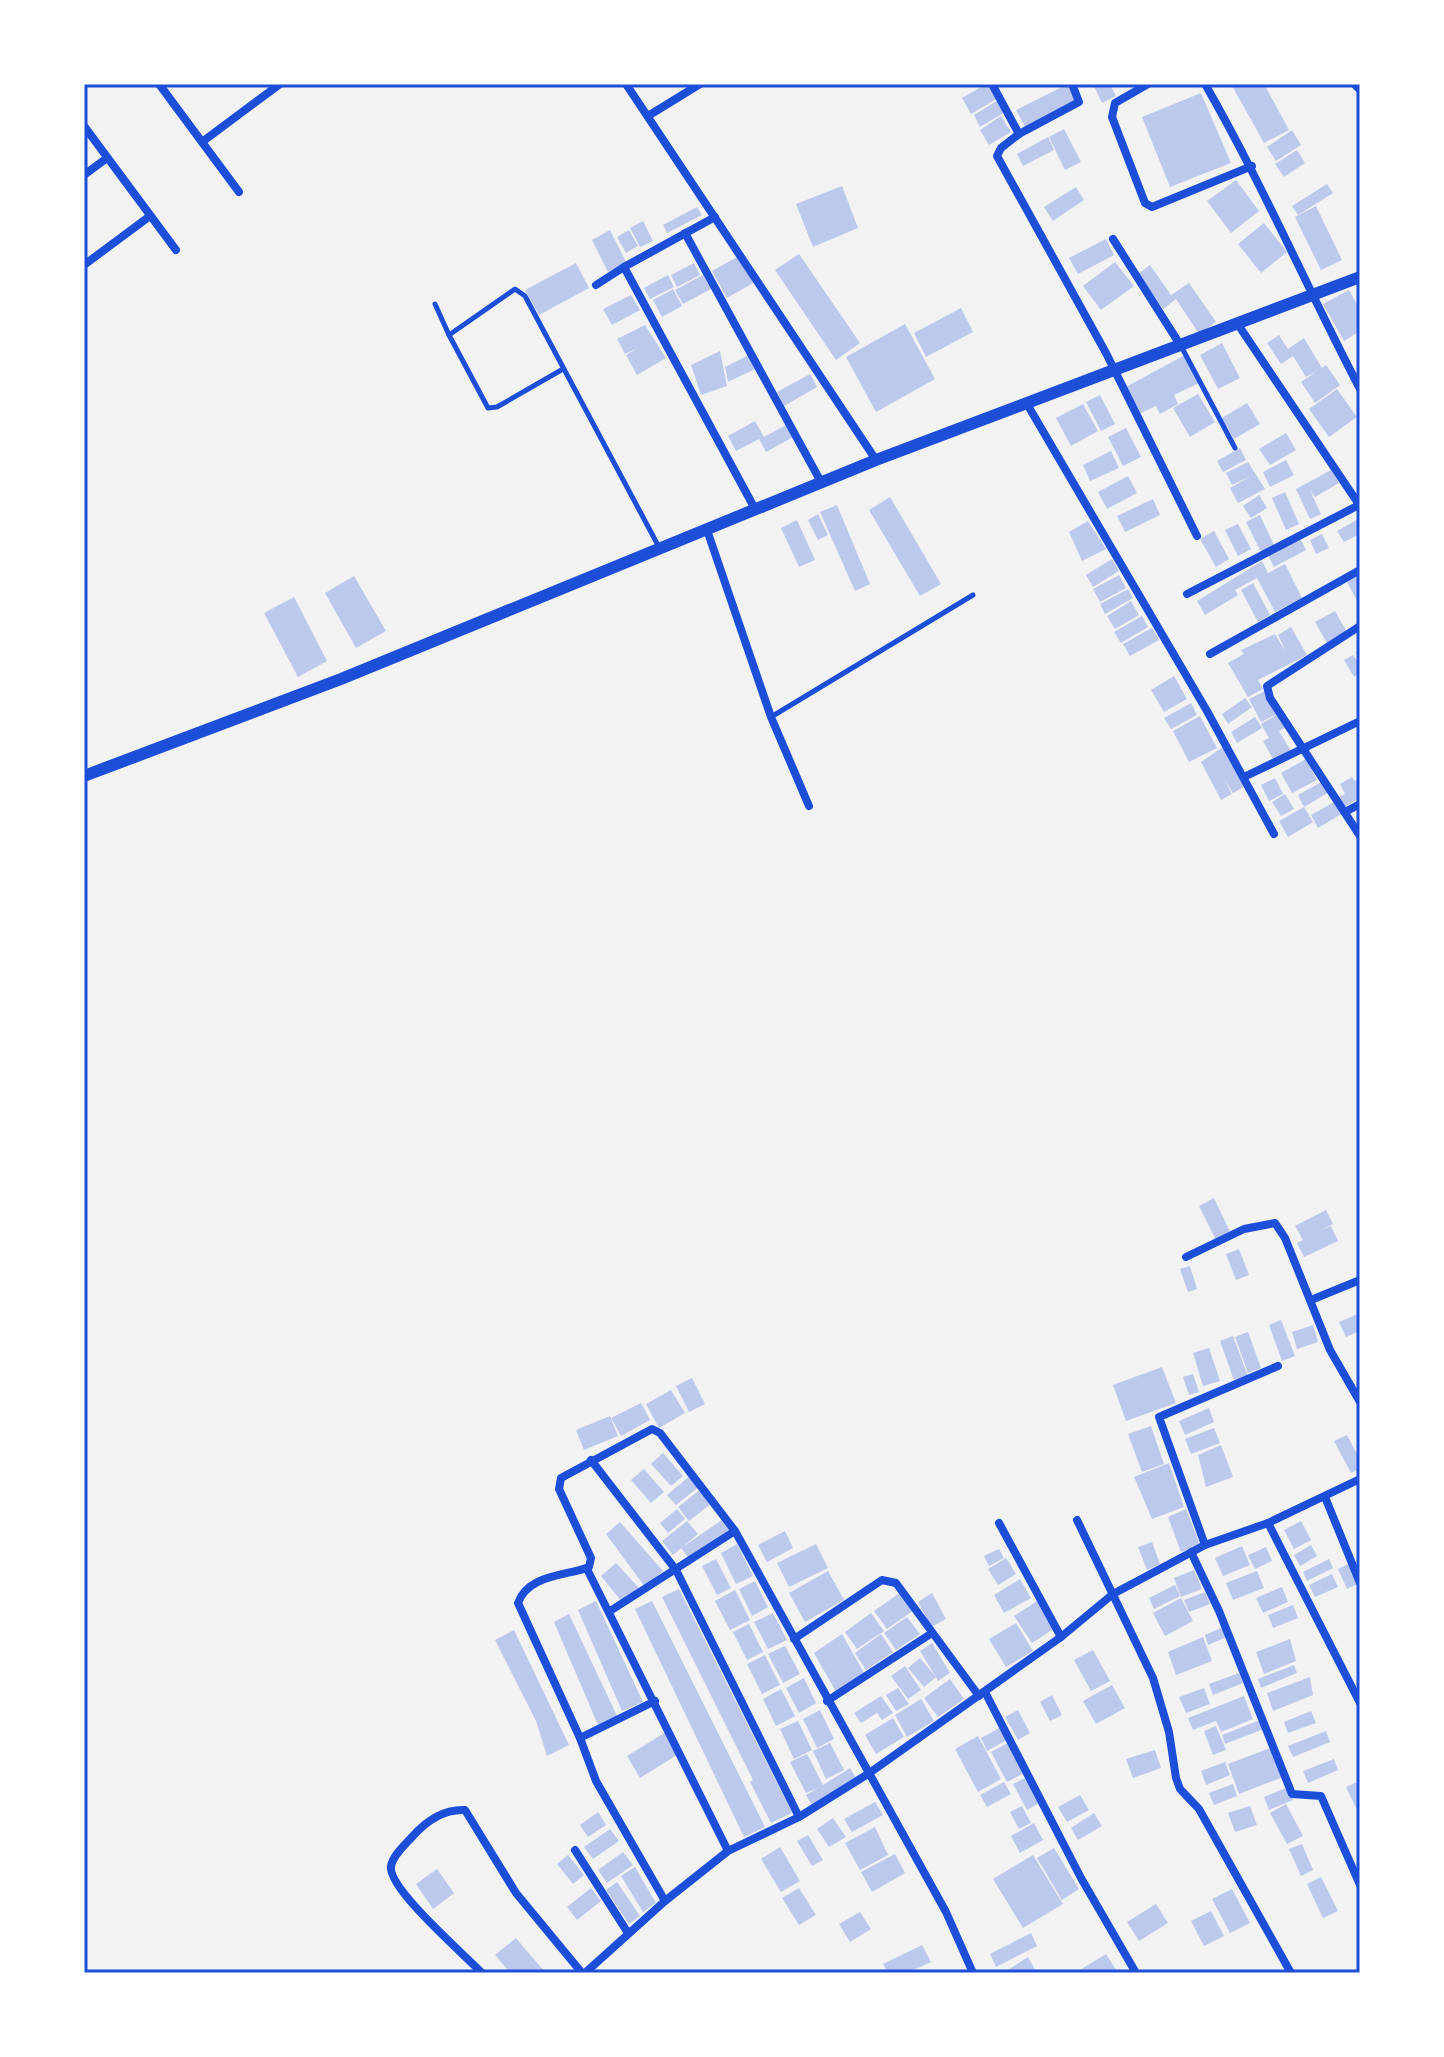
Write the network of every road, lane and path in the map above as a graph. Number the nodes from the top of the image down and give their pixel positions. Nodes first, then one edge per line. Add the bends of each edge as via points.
1 (159, 84) edge
2 (280, 84) edge
3 (626, 84) edge
4 (700, 84) edge
5 (992, 84) edge
6 (1072, 84) edge
7 (1148, 84) edge
8 (1205, 84) edge
9 (1354, 84) edge
10 (1360, 90) edge
11 (648, 116) junction
12 (84, 126) edge
13 (1019, 134) junction
14 (202, 142) junction
15 (107, 158) junction
16 (1252, 166) junction
17 (84, 175) edge
18 (239, 192) dead end
19 (150, 216) junction
20 (715, 217) junction
21 (685, 233) junction
22 (1113, 239) dead end
23 (176, 250) dead end
24 (84, 265) edge
25 (624, 267) junction
26 (1360, 277) edge
27 (596, 285) dead end
28 (1311, 294) junction
29 (435, 304) dead end
30 (1237, 323) junction
31 (449, 335) junction
32 (1179, 343) junction
33 (1113, 368) junction
34 (563, 369) junction
35 (1360, 389) edge
36 (1027, 404) junction
37 (1235, 448) dead end
38 (876, 460) junction
39 (821, 482) junction
40 (1360, 506) edge
41 (755, 509) junction
42 (707, 530) junction
43 (1197, 536) dead end
44 (660, 549) junction
45 (1360, 570) edge
46 (1187, 594) dead end
47 (973, 595) dead end
48 (1360, 626) edge
49 (1210, 654) dead end
50 (771, 717) junction
51 (1360, 721) edge
52 (1302, 747) junction
53 (84, 776) edge
54 (1244, 777) junction
55 (1360, 804) edge
56 (809, 806) dead end
57 (1345, 812) junction
58 (1274, 834) dead end
59 (1360, 836) edge
60 (1186, 1257) dead end
61 (1360, 1280) edge
62 (1311, 1300) junction
63 (1278, 1366) dead end
64 (1360, 1402) edge
65 (591, 1460) junction
66 (1360, 1479) edge
67 (1325, 1497) junction
68 (1077, 1520) dead end
69 (999, 1523) dead end
70 (1268, 1523) junction
71 (735, 1531) junction
72 (1205, 1545) junction
73 (1191, 1552) junction
74 (587, 1569) junction
75 (676, 1570) junction
76 (1360, 1583) edge
77 (1113, 1594) junction
78 (610, 1611) junction
79 (932, 1633) junction
80 (1061, 1637) junction
81 (794, 1639) junction
82 (982, 1694) junction
83 (655, 1701) junction
84 (827, 1701) junction
85 (1360, 1703) edge
86 (580, 1738) junction
87 (868, 1774) junction
88 (799, 1817) junction
89 (575, 1850) dead end
90 (728, 1851) junction
91 (1360, 1885) edge
92 (665, 1901) junction
93 (628, 1933) junction
94 (482, 1973) edge
95 (583, 1973) edge
96 (973, 1973) edge
97 (1136, 1973) edge
98 (1291, 1973) edge

1 - 14 street
2 - 14 street
3 - 11 street
4 - 11 street
5 - 13 street
6 - 13 street via 1079,102
7 - 16 street via 1115,103 1112,117 1145,203 1152,207
8 - 16 street
9 - 10 street
11 - 20 street
12 - 15 street
13 - 33 street via 997,156
14 - 18 street
15 - 17 street
15 - 19 street
16 - 28 street
19 - 23 street
19 - 24 street
20 - 21 street
20 - 38 street
21 - 25 street
21 - 39 street
22 - 32 street
25 - 27 street
25 - 41 street
26 - 28 street
28 - 30 street
28 - 35 street
29 - 31 lane
30 - 32 street
30 - 40 street
31 - 34 lane via 488,408
31 - 34 lane via 515,289 525,296
32 - 33 street
32 - 37 lane
33 - 36 street
33 - 43 street
34 - 44 lane
36 - 38 street
36 - 54 street
38 - 39 street
39 - 41 street
40 - 46 street
41 - 42 street
42 - 44 street
42 - 50 street
44 - 53 street
45 - 49 street
47 - 50 lane
48 - 52 street via 1267,686
50 - 56 street
51 - 52 street
52 - 54 street
52 - 57 street
54 - 58 street
55 - 57 street
57 - 59 street
60 - 62 street via 1244,1229 1275,1223
61 - 62 street
62 - 64 street via 1333,1356
63 - 72 street via 1159,1417
65 - 71 street via 648,1429 656,1430
65 - 74 street via 557,1485 591,1558
65 - 75 street
66 - 67 street
67 - 70 street
67 - 76 street
68 - 77 street
69 - 80 street
70 - 72 street
70 - 85 street
71 - 75 street
71 - 81 street
72 - 73 street
73 - 77 street
73 - 91 street via 1292,1794 1321,1796
74 - 78 street
74 - 86 street via 546,1578 518,1603
75 - 78 street
75 - 88 street
77 - 80 street
77 - 98 street via 1153,1678 1180,1789 1199,1809
78 - 83 street
79 - 81 street via 896,1583 885,1579
79 - 82 street
79 - 84 street
80 - 82 street
81 - 84 street
82 - 87 street
82 - 97 street
83 - 86 street
83 - 90 street
84 - 87 street
86 - 92 street via 610,1810
87 - 88 street
87 - 96 street via 952,1924
88 - 90 street
89 - 93 street
90 - 92 street
92 - 93 street
93 - 95 street
94 - 95 street via 403,1893 390,1867 422,1827 450,1809 465,1810 516,1893

